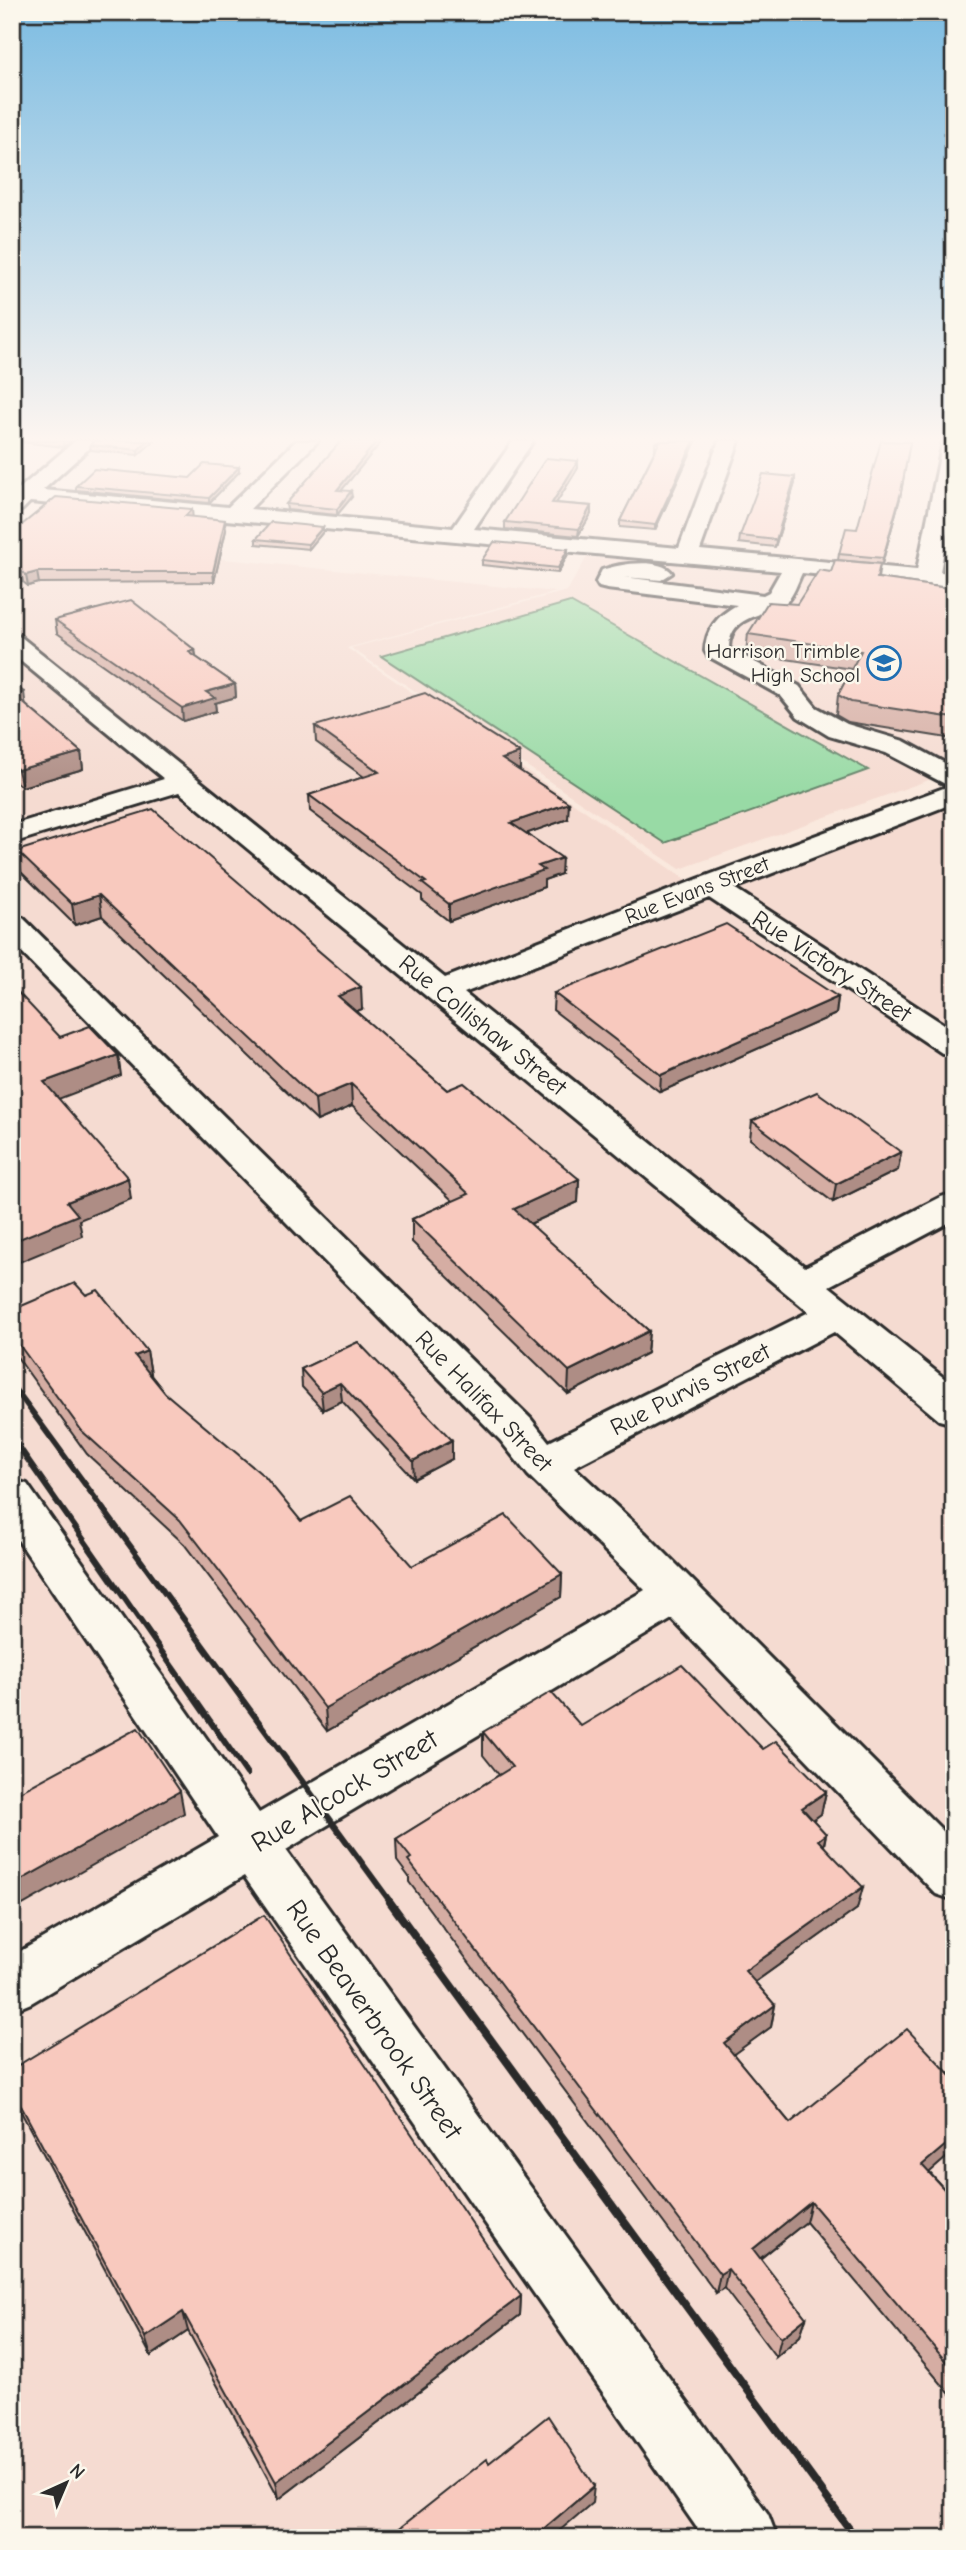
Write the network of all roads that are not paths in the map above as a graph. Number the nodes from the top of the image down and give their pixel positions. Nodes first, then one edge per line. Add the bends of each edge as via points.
1 (603, 560) edge
2 (707, 560) edge
3 (931, 560) edge
4 (789, 576) junction
5 (927, 578) junction
6 (954, 580) edge
7 (765, 602) junction
8 (738, 613) junction
9 (12, 642) edge
10 (954, 779) edge
11 (184, 782) junction
12 (946, 803) edge
13 (12, 834) edge
14 (709, 885) junction
15 (12, 925) edge
16 (441, 991) junction
17 (954, 1046) edge
18 (954, 1205) edge
19 (801, 1285) junction
20 (837, 1314) junction
21 (954, 1409) edge
22 (543, 1464) junction
23 (12, 1496) edge
24 (674, 1595) junction
25 (252, 1845) junction
26 (954, 1877) edge
27 (12, 1985) edge
28 (744, 2538) edge

1 - 8 street via 588,587
2 - 4 street
3 - 5 street
4 - 5 street
4 - 7 street via 778,597
4 - 7 street via 625,569 610,575 607,582
5 - 6 street
7 - 8 street
8 - 10 street via 721,627 717,651 790,691 807,712 838,730 895,747
9 - 11 street, Rue Collishaw Street
11 - 13 street
11 - 16 street, Rue Collishaw Street
12 - 14 street, Rue Evans Street
14 - 16 street, Rue Evans Street
14 - 17 street, Rue Victory Street
15 - 22 street, Rue Halifax Street via 516,1430
16 - 19 street, Rue Collishaw Street
18 - 19 street
19 - 20 street, Rue Collishaw Street
20 - 21 street, Rue Collishaw Street
20 - 22 street, Rue Purvis Street
22 - 24 street, Rue Halifax Street via 630,1546
23 - 25 street, Rue Beaverbrook Street
24 - 25 street, Rue Alcock Street
24 - 26 street, Rue Halifax Street
25 - 27 street, Rue Alcock Street
25 - 28 street, Rue Beaverbrook Street

